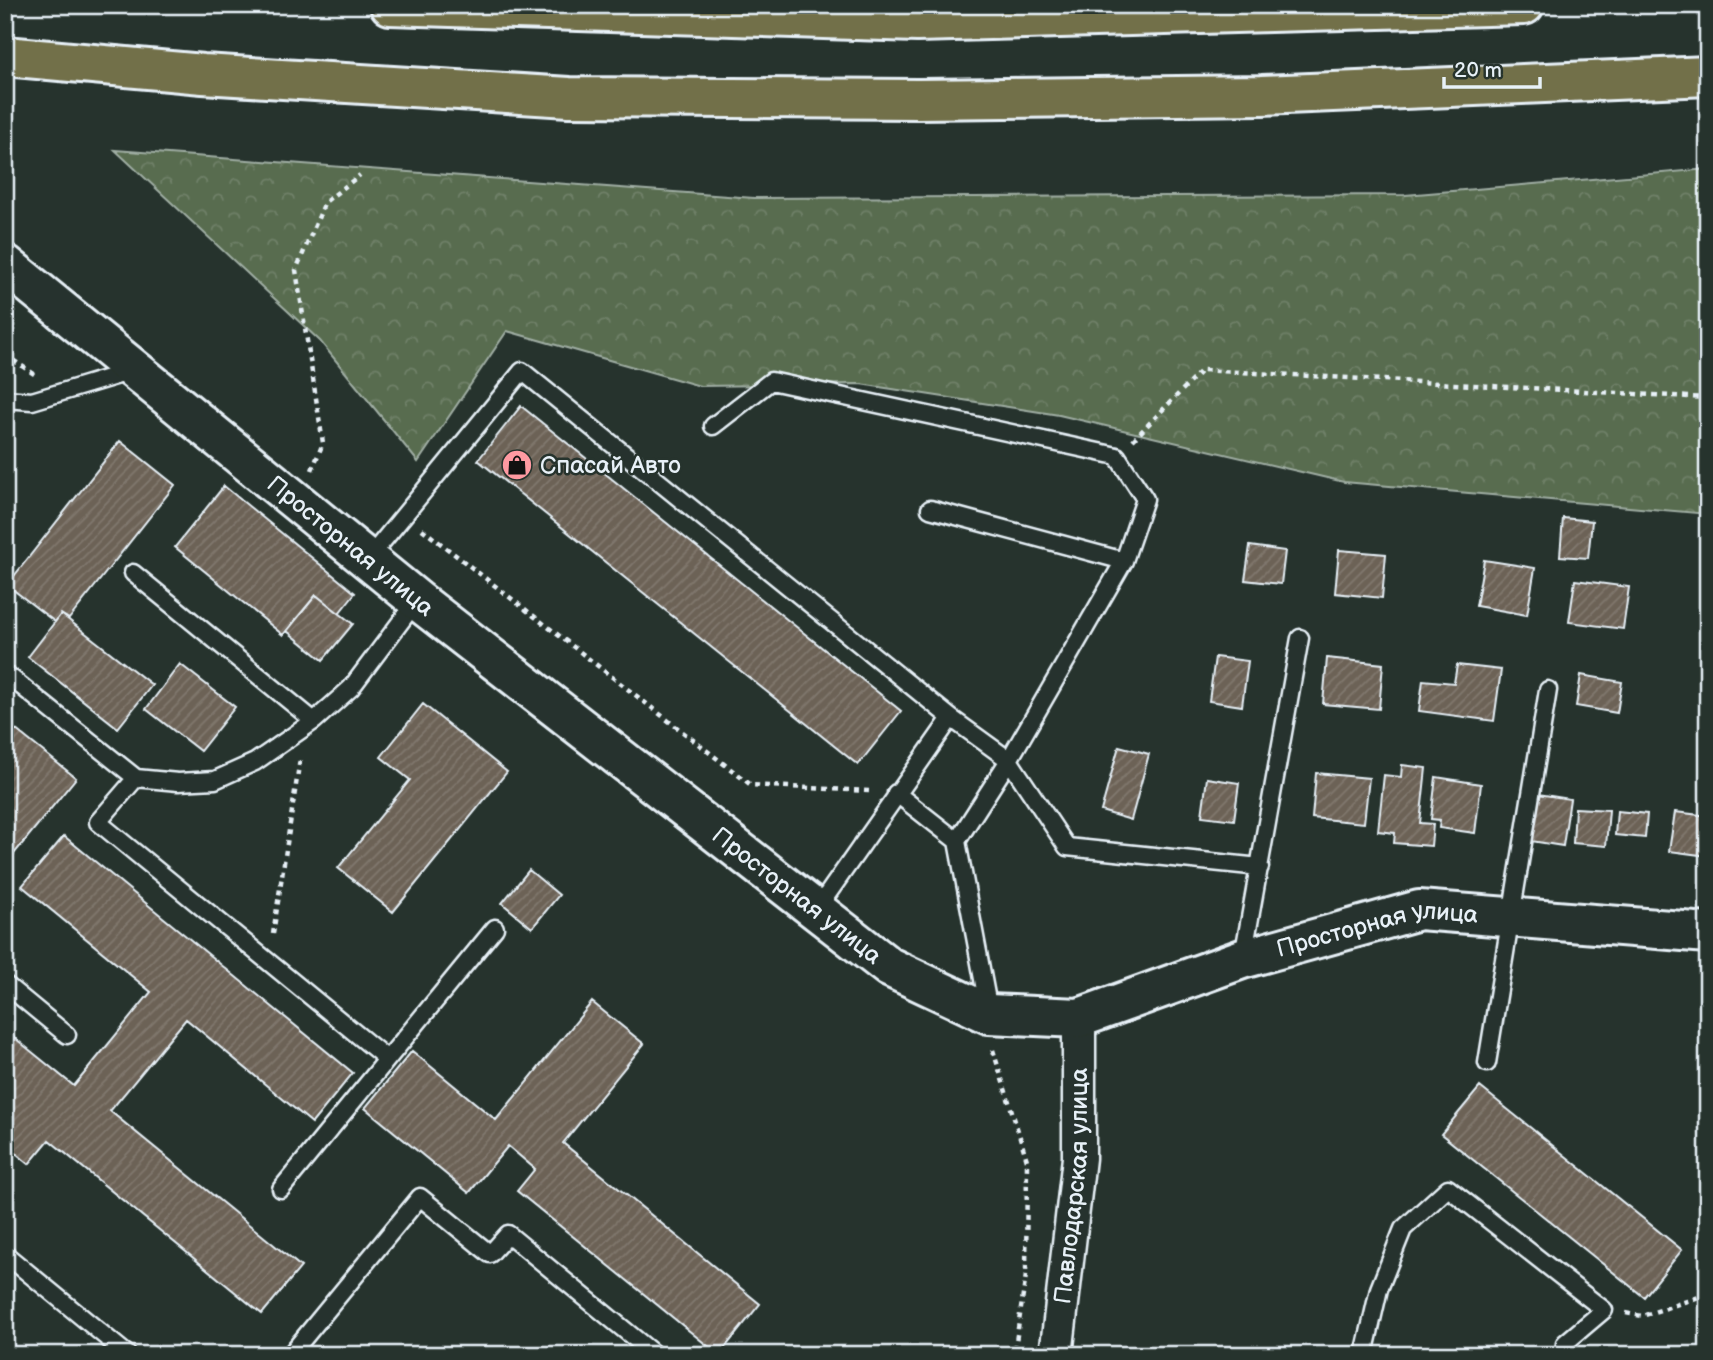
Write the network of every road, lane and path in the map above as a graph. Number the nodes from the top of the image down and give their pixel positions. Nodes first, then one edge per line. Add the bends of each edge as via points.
1 (1524, 5) edge
2 (408, 6) edge
3 (5, 57) edge
4 (1708, 76) edge
5 (360, 175) dead end
6 (5, 264) edge
7 (5, 278) edge
8 (44, 294) junction
9 (138, 369) junction
10 (1708, 398) edge
11 (5, 399) edge
12 (713, 425) dead end
13 (1117, 456) junction
14 (298, 503) junction
15 (930, 509) dead end
16 (404, 515) junction
17 (369, 558) junction
18 (1124, 561) junction
19 (133, 573) dead end
20 (417, 600) junction
21 (1300, 638) dead end
22 (5, 673) edge
23 (1548, 690) dead end
24 (951, 718) junction
25 (310, 724) junction
26 (1009, 760) junction
27 (135, 778) junction
28 (896, 793) junction
29 (957, 841) junction
30 (1260, 867) junction
31 (817, 909) junction
32 (1512, 915) junction
33 (495, 928) dead end
34 (1708, 933) edge
35 (1242, 959) junction
36 (269, 962) junction
37 (5, 984) edge
38 (985, 1011) junction
39 (1079, 1018) junction
40 (67, 1035) dead end
41 (387, 1059) junction
42 (1487, 1063) dead end
43 (281, 1189) dead end
44 (5, 1254) edge
45 (1708, 1294) edge
46 (1604, 1310) junction
47 (128, 1355) edge
48 (290, 1355) edge
49 (655, 1355) edge
50 (1014, 1355) edge
51 (1056, 1355) edge
52 (1364, 1355) edge
53 (1564, 1355) edge

1 - 2 main road via 917,22
3 - 4 main road via 583,97 1262,95
5 - 14 path via 326,202 296,270 323,443
6 - 8 street, Просторная улица
7 - 8 street
8 - 9 street, Просторная улица
9 - 11 lane via 32,401
9 - 14 street, Просторная улица
10 - 13 path via 1202,370
12 - 13 lane via 771,381
13 - 18 lane via 1145,499
14 - 17 street, Просторная улица
15 - 18 lane
16 - 17 lane
16 - 24 lane via 522,371
16 - 28 path via 751,785
17 - 20 street, Просторная улица
18 - 26 lane
19 - 25 lane
20 - 25 lane via 351,688
20 - 31 street, Просторная улица
21 - 30 lane
22 - 27 lane
23 - 32 lane
24 - 26 lane
24 - 28 lane
25 - 27 lane via 255,762 215,780
25 - 36 path
26 - 29 lane
26 - 30 lane via 1067,847
27 - 36 lane via 98,822
28 - 29 lane
28 - 31 lane
29 - 38 lane
30 - 35 lane
31 - 38 street, Просторная улица via 889,967
32 - 34 street, Просторная улица
32 - 35 street, Просторная улица via 1419,910
32 - 42 lane
33 - 41 lane
35 - 39 street, Просторная улица
36 - 41 lane
37 - 40 lane
38 - 39 street, Просторная улица
38 - 50 path via 1027,1160 1026,1275
39 - 51 street, Павлодарская улица via 1079,1158
41 - 43 lane
44 - 47 lane
45 - 46 path via 1642,1316
46 - 52 lane via 1447,1188 1402,1229 1380,1289
46 - 53 lane via 1565,1343
48 - 49 lane via 420,1197 490,1254 508,1234

